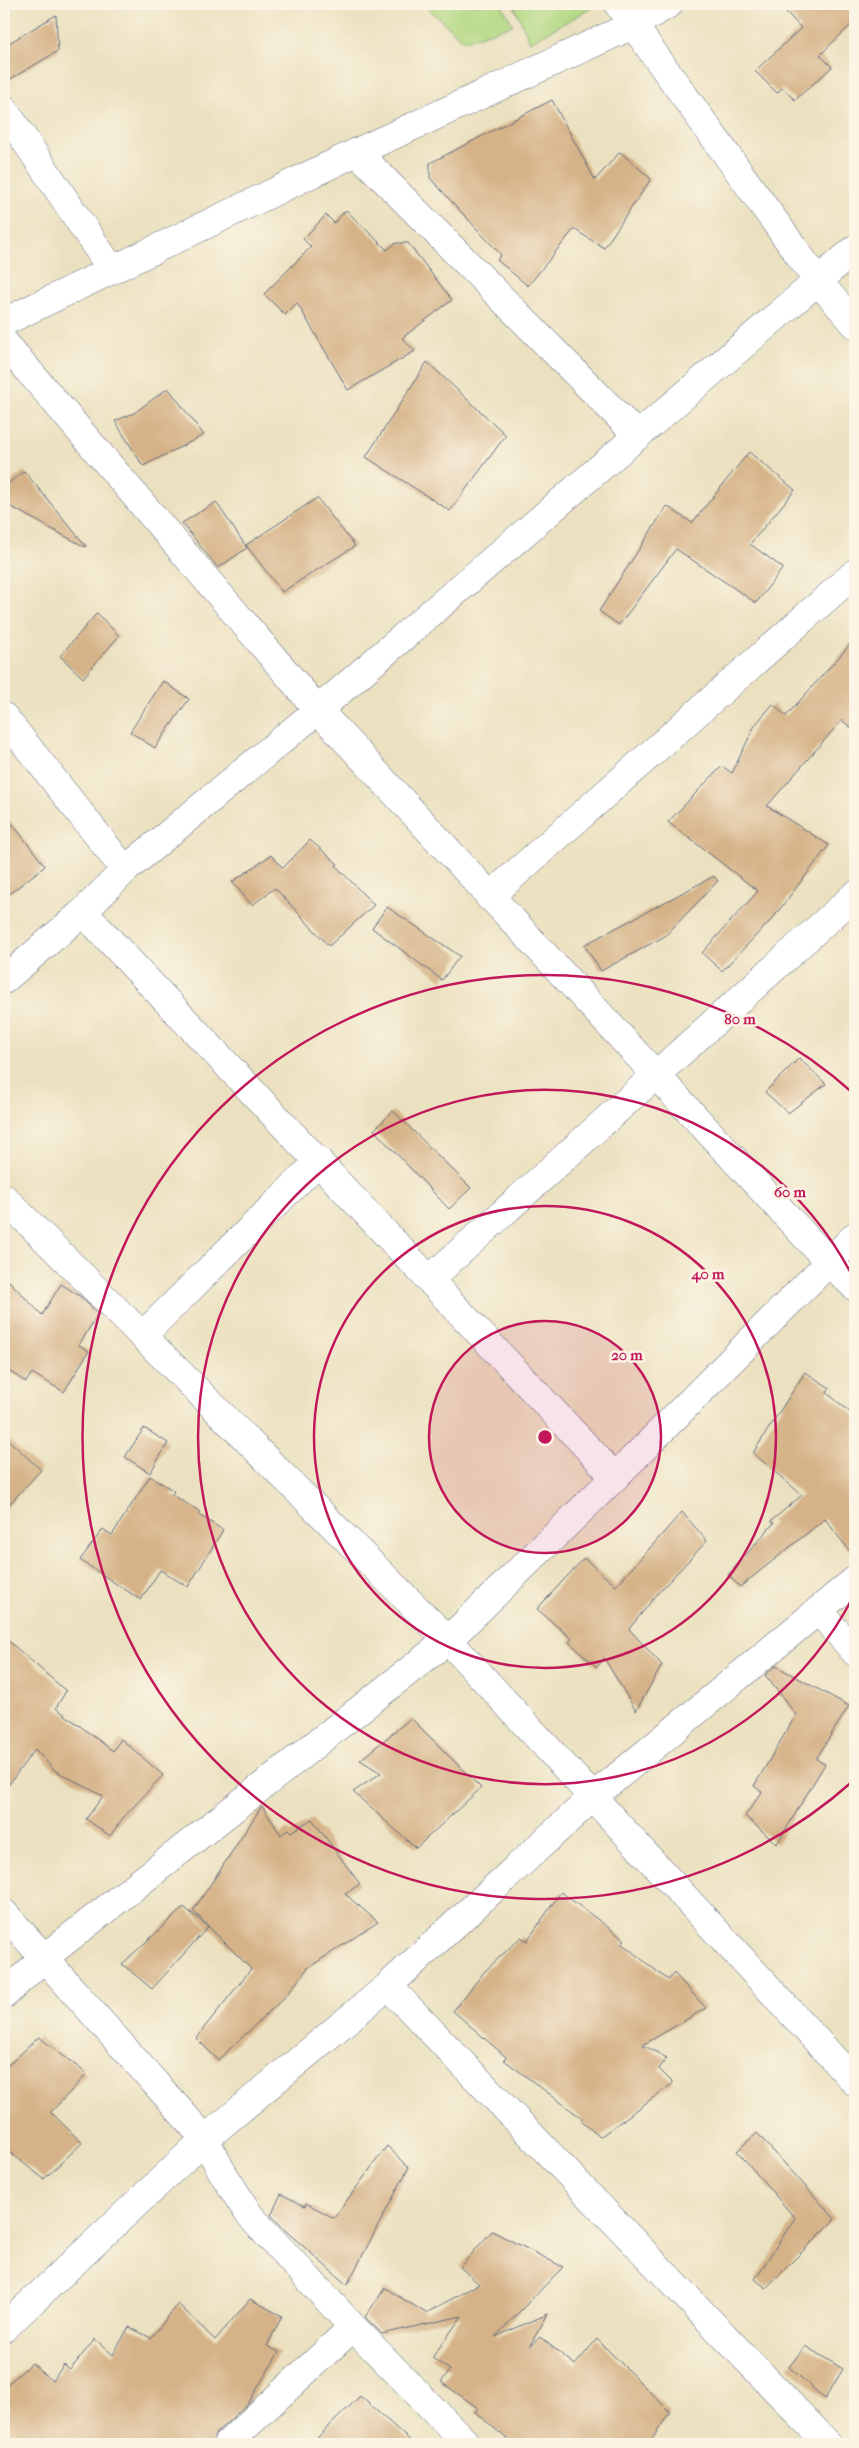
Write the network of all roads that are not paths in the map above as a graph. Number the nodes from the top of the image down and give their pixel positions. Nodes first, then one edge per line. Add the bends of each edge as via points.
1 (670, 4) edge
2 (625, 14) edge
3 (4, 109) edge
4 (357, 152) junction
5 (855, 249) edge
6 (112, 270) junction
7 (817, 280) junction
8 (4, 322) edge
9 (855, 324) edge
10 (4, 342) edge
11 (638, 436) junction
12 (855, 573) edge
13 (318, 710) junction
14 (4, 717) edge
15 (125, 870) junction
16 (855, 895) edge
17 (489, 897) junction
18 (83, 912) junction
19 (4, 980) edge
20 (656, 1075) junction
21 (318, 1161) junction
22 (4, 1198) edge
23 (855, 1236) edge
24 (829, 1262) junction
25 (430, 1278) junction
26 (855, 1287) edge
27 (143, 1335) junction
28 (615, 1477) junction
29 (855, 1580) edge
30 (818, 1611) junction
31 (448, 1640) junction
32 (855, 1652) edge
33 (594, 1796) junction
34 (4, 1913) edge
35 (46, 1957) junction
36 (388, 1986) junction
37 (4, 1995) edge
38 (855, 2082) edge
39 (205, 2138) junction
40 (353, 2327) junction
41 (4, 2328) edge
42 (227, 2444) edge
43 (467, 2444) edge
44 (828, 2444) edge

1 - 2 street
2 - 4 street
2 - 7 street
3 - 6 street
4 - 6 street
4 - 11 street
5 - 7 street
6 - 8 street
7 - 9 street
7 - 11 street
10 - 13 street
11 - 13 street
12 - 17 street
13 - 15 street
13 - 17 street
14 - 15 street
15 - 18 street
16 - 20 street
17 - 20 street
18 - 19 street
18 - 21 street
20 - 24 street
20 - 25 street
21 - 25 street
21 - 27 street
22 - 27 street
23 - 24 street
24 - 26 street
24 - 28 street
25 - 28 street
27 - 31 street
28 - 31 street
29 - 30 street
30 - 32 street
30 - 33 street
31 - 33 street
31 - 35 street
33 - 36 street
33 - 38 street
34 - 35 street
35 - 37 street
35 - 39 street
36 - 39 street
36 - 44 street
39 - 40 street via 250,2216
39 - 41 street
40 - 42 street
40 - 43 street

